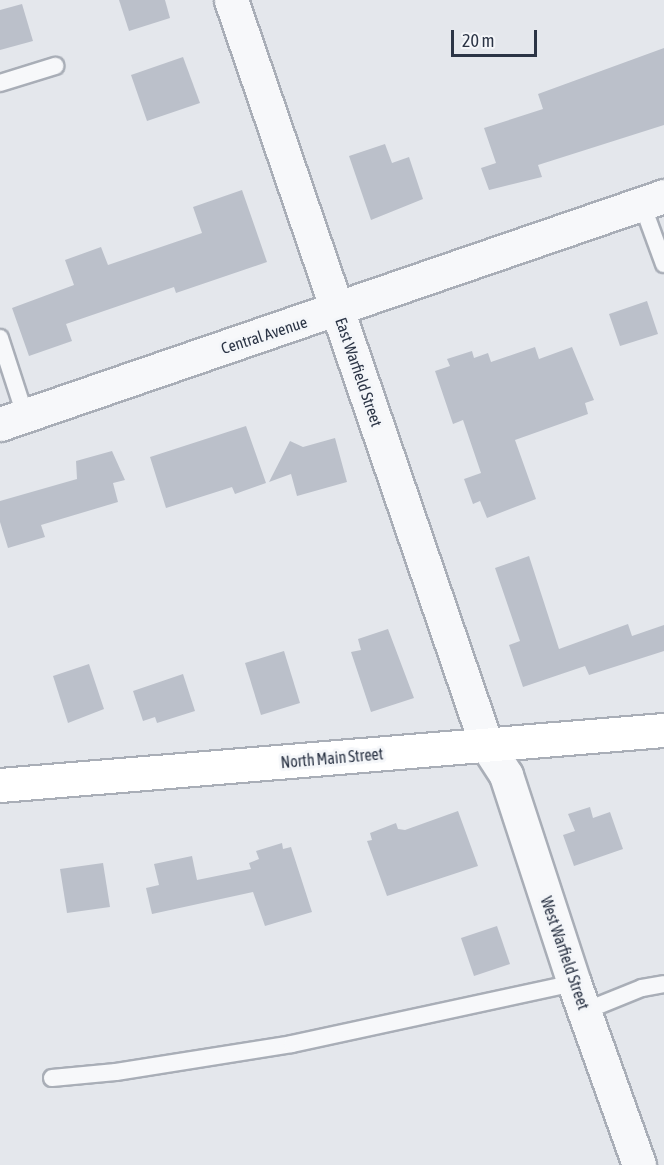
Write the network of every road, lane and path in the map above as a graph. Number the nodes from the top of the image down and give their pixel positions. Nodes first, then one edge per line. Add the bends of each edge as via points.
1 (231, 0) edge
2 (55, 66) dead end
3 (0, 83) edge
4 (653, 200) edge
5 (664, 264) edge
6 (338, 310) junction
7 (0, 338) edge
8 (12, 419) edge
9 (664, 730) edge
10 (486, 744) junction
11 (0, 786) edge
12 (664, 984) edge
13 (579, 997) junction
14 (52, 1078) dead end
15 (639, 1165) edge

1 - 6 street, East Warfield Street
2 - 3 lane
4 - 5 lane
4 - 6 street, Central Avenue
6 - 8 street, Central Avenue
6 - 10 street, East Warfield Street
7 - 8 lane
9 - 10 street, North Main Street
10 - 11 street, North Main Street
10 - 13 street, West Warfield Street via 506,776
12 - 13 lane
13 - 14 lane via 116,1072
13 - 15 street, West Warfield Street

